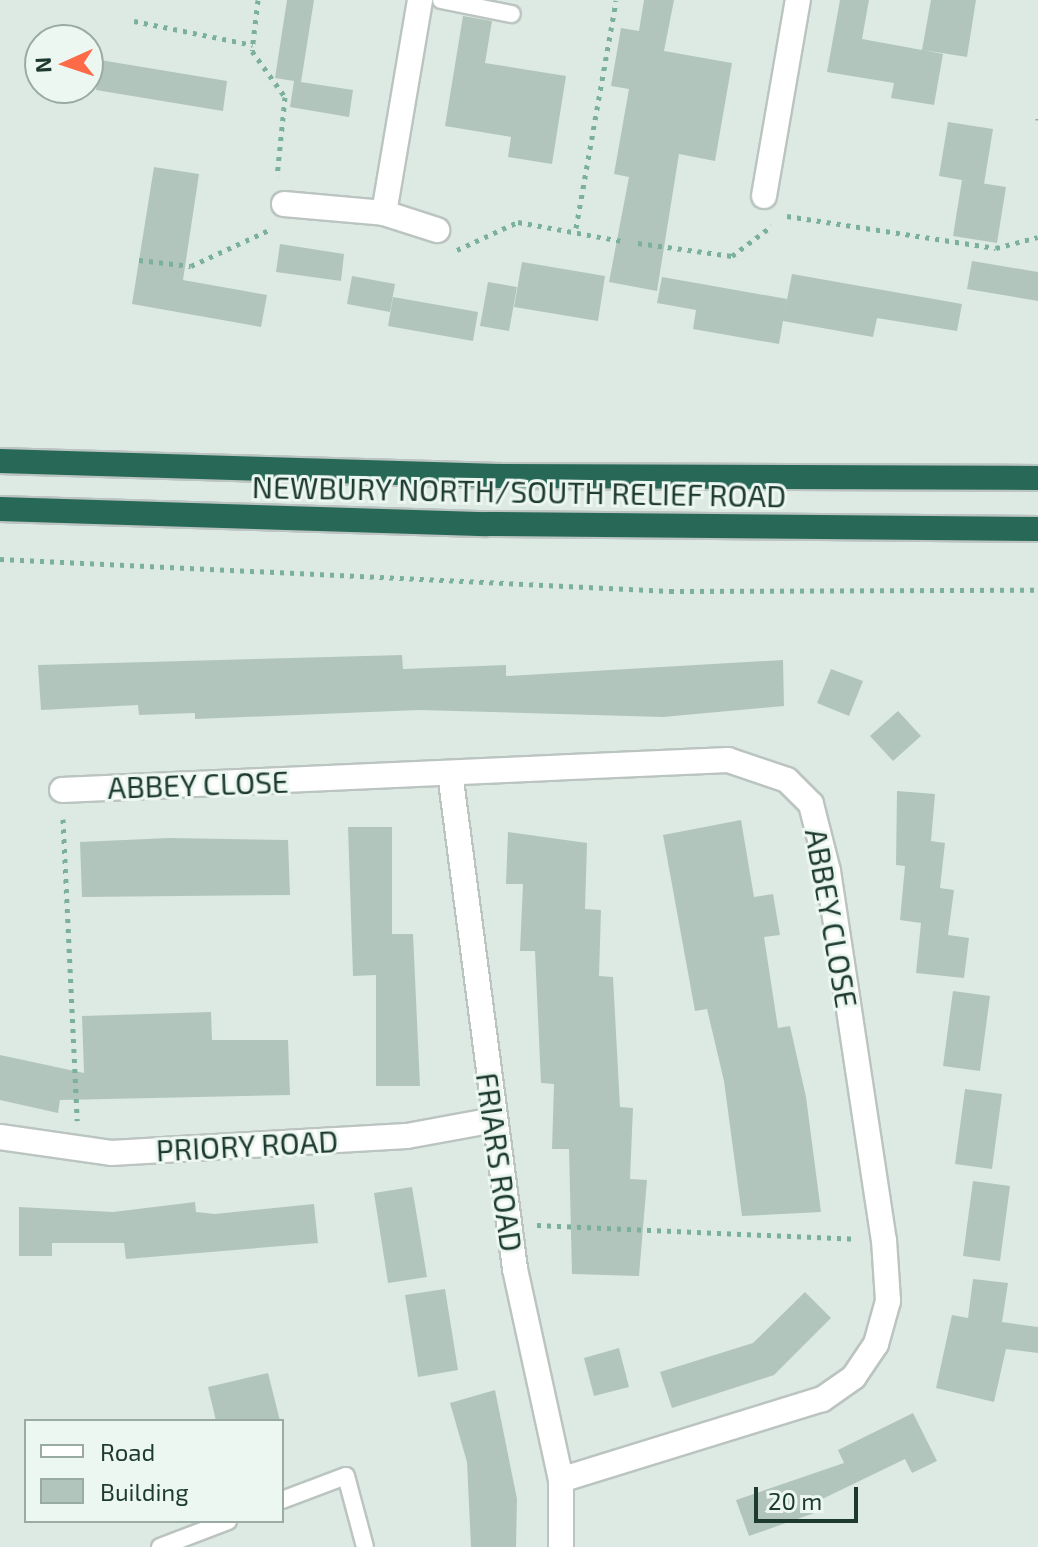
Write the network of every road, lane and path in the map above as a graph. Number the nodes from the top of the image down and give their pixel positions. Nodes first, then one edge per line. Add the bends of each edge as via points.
1 (258, 0) edge
2 (420, 0) edge
3 (441, 0) edge
4 (616, 0) edge
5 (798, 0) edge
6 (512, 14) dead end
7 (134, 21) dead end
8 (253, 45) junction
9 (764, 196) dead end
10 (279, 203) junction
11 (384, 213) junction
12 (576, 228) junction
13 (437, 230) joint
14 (1038, 237) edge
15 (622, 241) dead end
16 (638, 243) dead end
17 (139, 260) dead end
18 (0, 461) edge
19 (1038, 478) edge
20 (0, 509) edge
21 (1038, 529) edge
22 (0, 559) edge
23 (1038, 590) edge
24 (450, 773) junction
25 (62, 790) joint
26 (494, 1120) junction
27 (0, 1137) edge
28 (78, 1151) junction
29 (508, 1224) junction
30 (884, 1240) junction
31 (561, 1480) junction
32 (284, 1499) edge
33 (223, 1523) edge
34 (160, 1547) edge
35 (365, 1547) edge
36 (561, 1547) edge

1 - 8 path
2 - 11 street
3 - 6 lane
4 - 12 path
5 - 9 street
7 - 8 path
8 - 10 path via 285,97
10 - 11 street
10 - 17 path via 271,229 191,266
11 - 13 street
12 - 13 path via 518,222 468,251 442,248
12 - 15 path
14 - 16 path via 996,248 789,215 732,256
18 - 19 highway, NEWBURY NORTH/SOUTH RELIEF ROAD via 486,476
20 - 21 highway, NEWBURY NORTH/SOUTH RELIEF ROAD via 455,524
22 - 23 path via 670,591
24 - 25 street, ABBEY CLOSE
24 - 26 street, FRIARS ROAD
24 - 30 street, ABBEY CLOSE via 728,760 769,771 800,790 818,820 828,871
25 - 28 path
26 - 28 street, PRIORY ROAD via 392,1137
26 - 29 street, FRIARS ROAD
27 - 28 street, PRIORY ROAD
29 - 30 path
29 - 31 street, FRIARS ROAD
30 - 31 street, ABBEY CLOSE via 883,1324 867,1362 841,1389 750,1426
31 - 36 street, FRIARS ROAD
32 - 35 lane via 346,1476
33 - 34 lane

